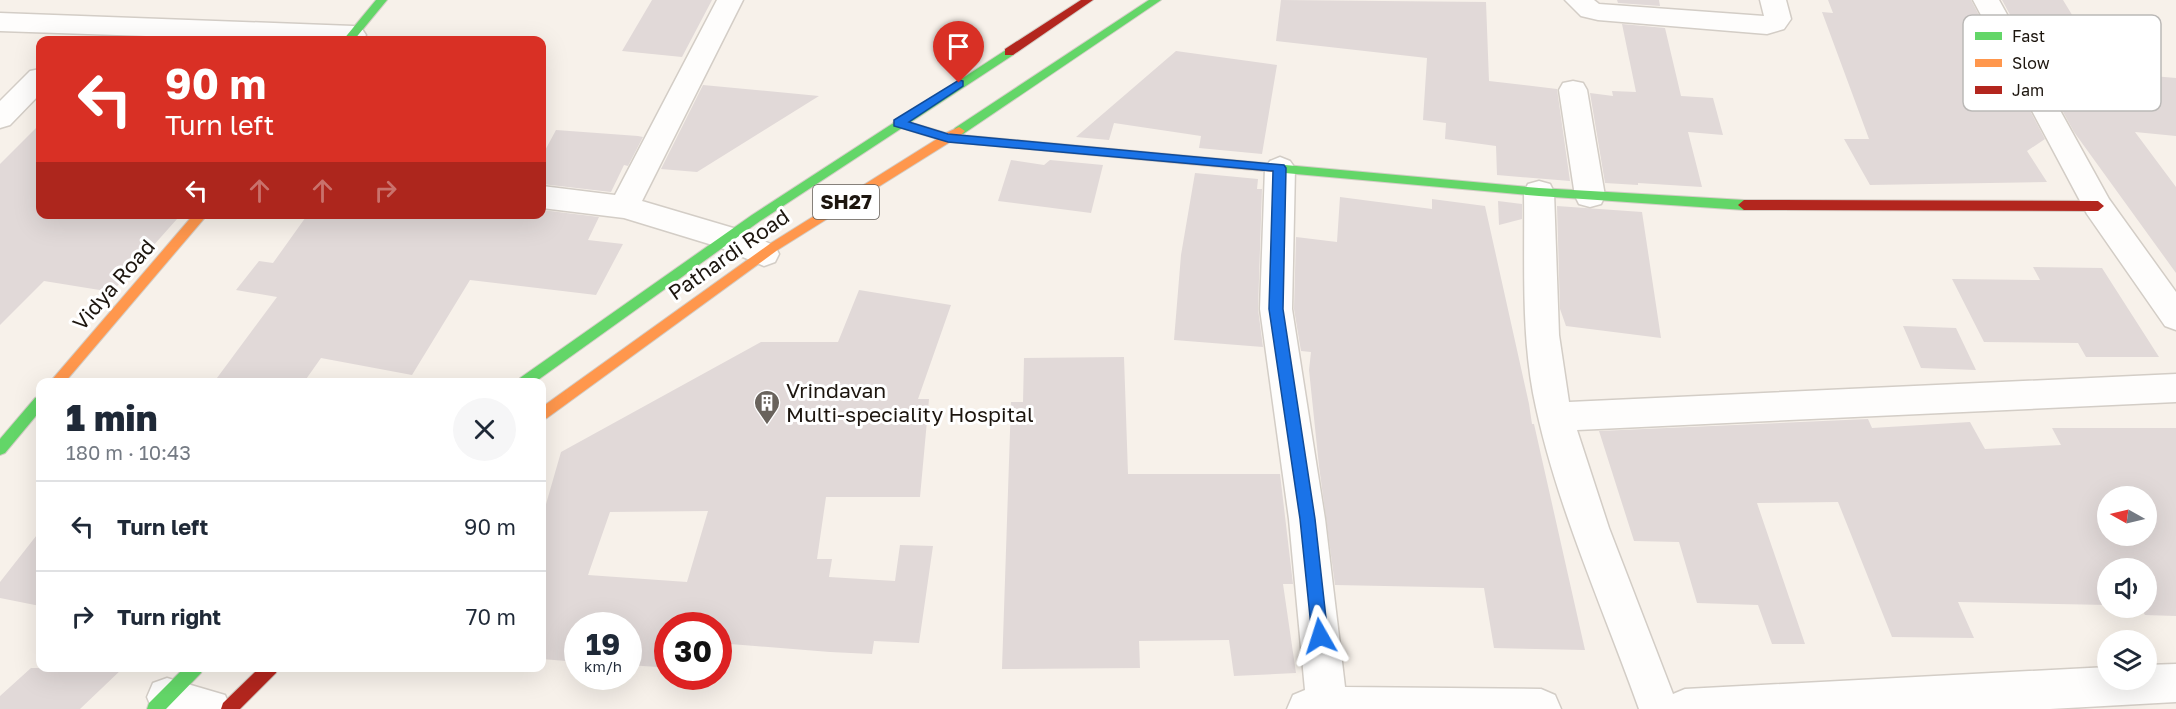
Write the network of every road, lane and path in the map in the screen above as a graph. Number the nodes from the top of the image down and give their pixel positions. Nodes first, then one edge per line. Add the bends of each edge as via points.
1 (382, 0) edge
2 (730, 0) edge
3 (1088, 0) edge
4 (1156, 0) edge
5 (1578, 0) edge
6 (1773, 0) edge
7 (1986, 0) edge
8 (1994, 15) edge
9 (0, 22) edge
10 (87, 33) edge
11 (245, 36) edge
12 (353, 36) edge
13 (36, 82) edge
14 (1573, 90) dead end
15 (2046, 111) edge
16 (0, 118) edge
17 (899, 123) junction
18 (948, 138) junction
19 (1280, 168) junction
20 (1539, 192) junction
21 (1590, 196) junction
22 (546, 197) edge
23 (2098, 206) junction
24 (624, 207) junction
25 (198, 219) edge
26 (729, 238) junction
27 (764, 254) junction
28 (2176, 317) edge
29 (60, 378) edge
30 (531, 378) edge
31 (2176, 388) edge
32 (36, 407) edge
33 (546, 411) edge
34 (1556, 417) junction
35 (0, 449) edge
36 (191, 672) edge
37 (266, 672) edge
38 (2176, 683) edge
39 (2104, 698) edge
40 (161, 703) edge
41 (1816, 705) edge
42 (1316, 708) edge
43 (211, 709) edge
44 (229, 709) edge
45 (1541, 709) edge
46 (1659, 709) edge
47 (1685, 709) edge

1 - 12 main road
2 - 24 street
3 - 17 main road
4 - 18 main road, Pathardi Road / SH27
5 - 6 street via 1598,12 1767,25 1778,19
7 - 8 street
9 - 10 street
10 - 11 street
13 - 16 street
14 - 21 street
15 - 23 street
17 - 18 main road
17 - 26 main road
18 - 19 main road
18 - 27 main road, Pathardi Road / SH27
19 - 20 main road
19 - 42 street via 1276,309 1307,519
20 - 21 main road
20 - 34 street via 1544,341
21 - 23 main road via 1757,206
22 - 24 street
23 - 28 street
24 - 26 street
25 - 29 main road, Vidya Road
26 - 27 street
26 - 30 main road
27 - 33 main road, Pathardi Road / SH27
31 - 34 street
32 - 35 main road
34 - 46 street
36 - 40 main road
37 - 44 main road
38 - 39 street
39 - 41 street
40 - 43 street
41 - 47 street
42 - 45 street

